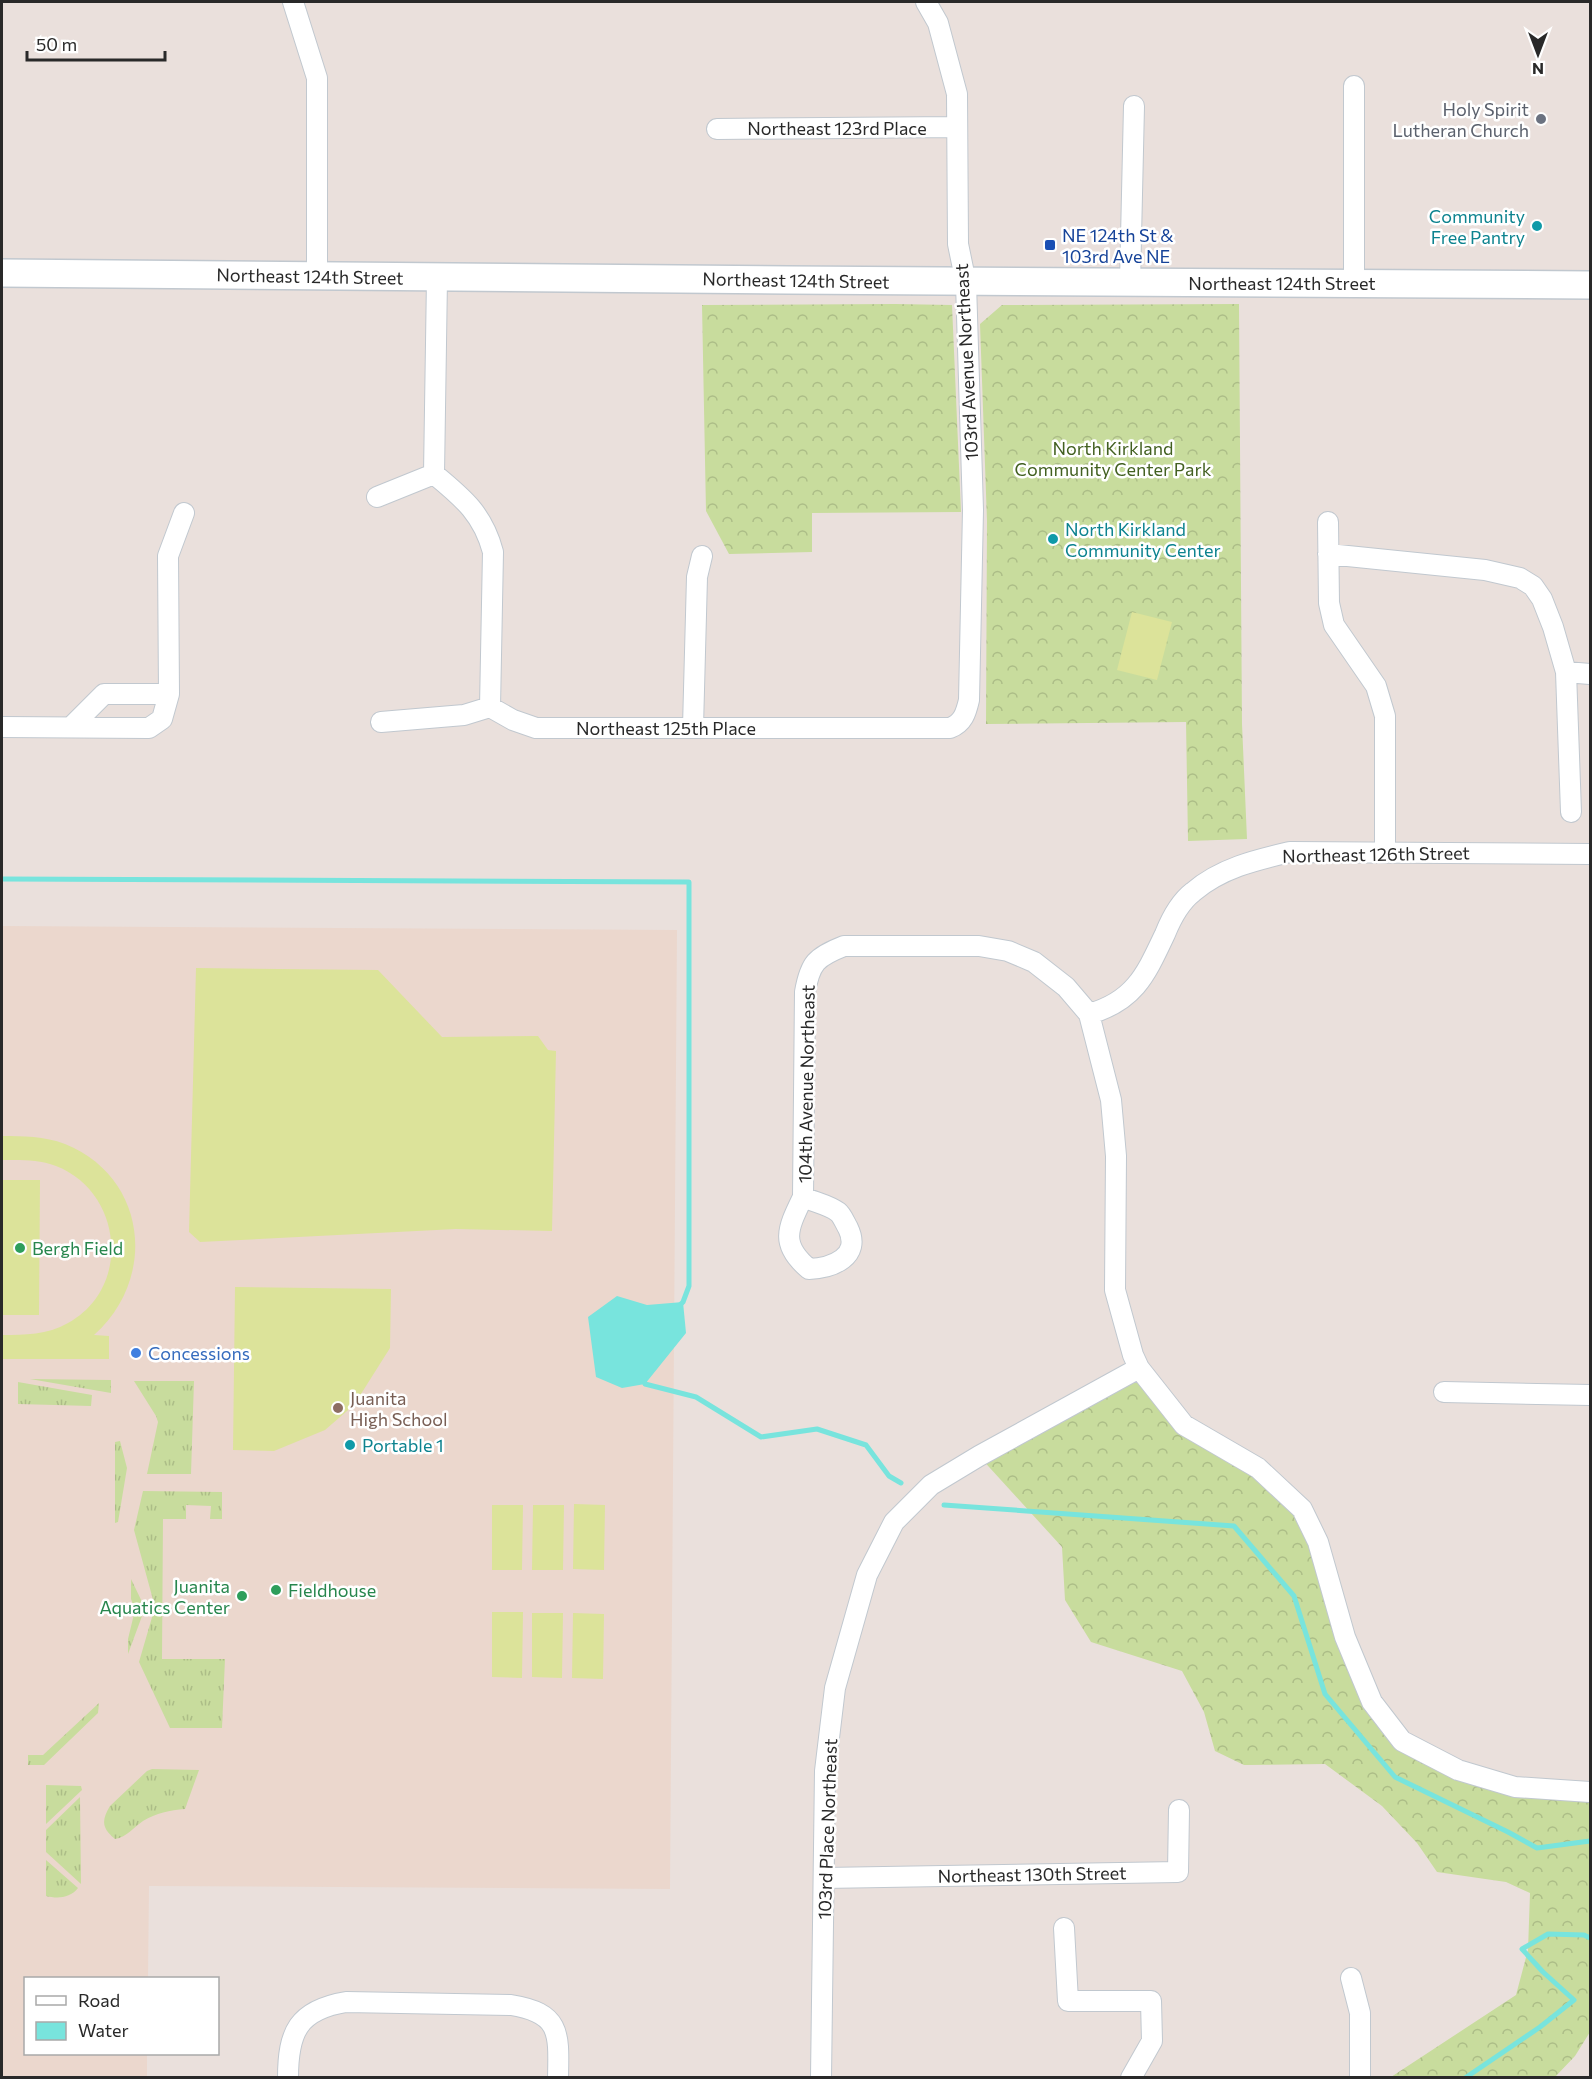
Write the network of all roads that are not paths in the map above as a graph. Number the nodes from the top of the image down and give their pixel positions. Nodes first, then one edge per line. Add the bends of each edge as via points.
1 (293, 2) edge
2 (926, 2) edge
3 (1353, 86) dead end
4 (1134, 106) dead end
5 (957, 127) junction
6 (717, 129) dead end
7 (2, 273) edge
8 (317, 277) junction
9 (437, 278) junction
10 (1130, 282) junction
11 (966, 283) junction
12 (1353, 283) junction
13 (1590, 285) edge
14 (434, 474) junction
15 (377, 497) dead end
16 (184, 513) dead end
17 (1328, 522) dead end
18 (1328, 554) junction
19 (702, 556) dead end
20 (1566, 672) junction
21 (1590, 674) edge
22 (169, 694) junction
23 (490, 707) junction
24 (381, 722) dead end
25 (957, 725) joint
26 (2, 727) edge
27 (693, 727) junction
28 (71, 728) junction
29 (1570, 812) dead end
30 (1385, 852) junction
31 (1590, 854) edge
32 (1089, 1014) junction
33 (803, 1197) dead end
34 (1139, 1368) junction
35 (1444, 1392) dead end
36 (1590, 1395) edge
37 (1590, 1792) edge
38 (1179, 1810) dead end
39 (824, 1878) junction
40 (1064, 1928) dead end
41 (1351, 1978) dead end
42 (288, 2078) edge
43 (558, 2078) edge
44 (821, 2078) edge
45 (1131, 2078) edge
46 (1360, 2078) edge

1 - 8 street via 317,78
2 - 5 street, 103rd Avenue Northeast via 938,23 957,94
3 - 12 street
4 - 10 street
5 - 6 street, Northeast 123rd Place
5 - 11 street, 103rd Avenue Northeast via 958,244
7 - 8 main road, Northeast 124th Street
8 - 9 main road, Northeast 124th Street
9 - 11 main road, Northeast 124th Street
9 - 14 street
10 - 11 main road, Northeast 124th Street
10 - 12 main road, Northeast 124th Street
11 - 25 street, 103rd Avenue Northeast via 972,597 969,700 965,716
12 - 13 main road, Northeast 124th Street
14 - 15 street
14 - 23 street via 477,514 493,552
16 - 22 street via 168,556
17 - 18 street
18 - 20 street via 1485,570 1520,578 1533,586 1542,599
18 - 30 street via 1329,603 1334,625 1376,686 1386,716
19 - 27 street via 697,577
20 - 21 street
20 - 29 street
22 - 28 street via 104,694
22 - 28 street via 162,719 149,728
23 - 24 street via 464,715
23 - 27 street, Northeast 125th Place via 536,728
25 - 27 street, Northeast 125th Place
26 - 28 street
30 - 31 street, Northeast 126th Street
30 - 32 street, Northeast 126th Street via 1290,852 1226,870 1192,892 1173,917 1136,988 1110,1008
32 - 33 street, 104th Avenue Northeast via 1066,987 1034,962 1008,951 979,946 844,946 828,952 809,971 805,992
32 - 34 street via 1112,1112 1116,1156 1115,1290
34 - 37 street via 1184,1425 1258,1468 1302,1509 1318,1542 1345,1637 1372,1702 1402,1741 1458,1770 1515,1787
34 - 39 street, 103rd Place Northeast via 932,1485 894,1522 867,1575 835,1688 825,1771
35 - 36 street
38 - 39 street, Northeast 130th Street via 1178,1872
39 - 44 street, 103rd Place Northeast
40 - 45 street via 1068,2001 1151,2001 1152,2041
41 - 46 street via 1360,2013
42 - 43 street via 290,2041 297,2027 326,2006 346,2002 531,2008 546,2016 554,2027 559,2043

